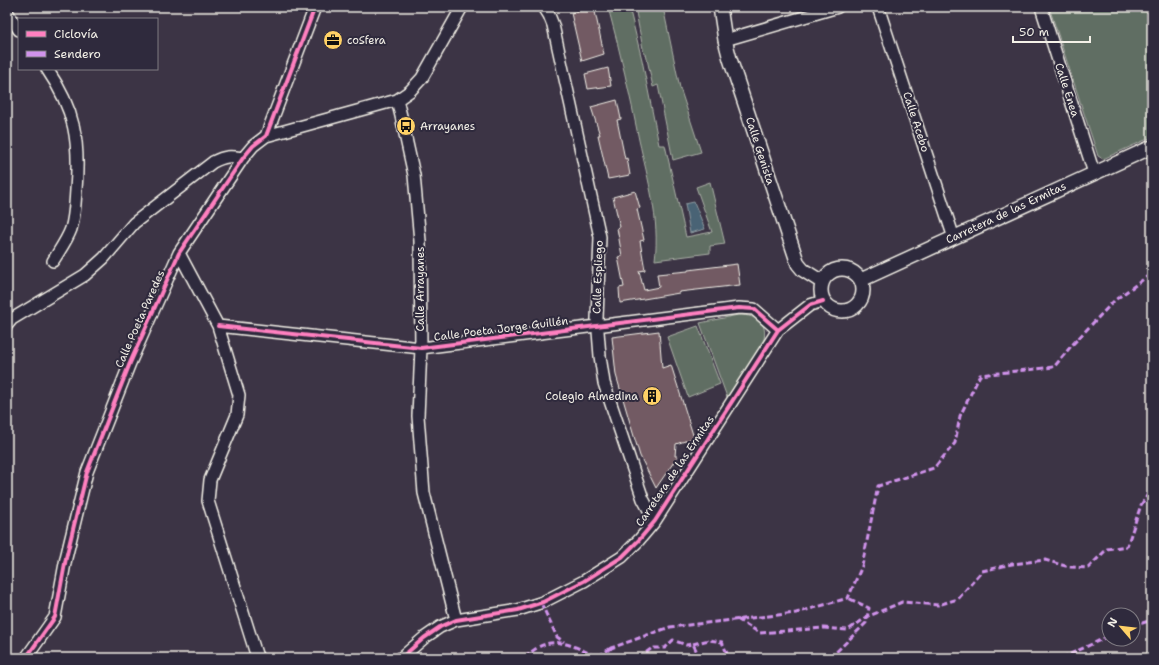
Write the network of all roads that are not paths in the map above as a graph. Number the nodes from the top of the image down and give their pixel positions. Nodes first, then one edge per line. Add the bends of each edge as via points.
1 (315, 7) edge
2 (462, 7) edge
3 (544, 7) edge
4 (720, 7) edge
5 (838, 7) edge
6 (878, 7) edge
7 (1040, 7) edge
8 (7, 12) edge
9 (18, 28) edge
10 (725, 40) junction
11 (48, 70) edge
12 (397, 100) junction
13 (266, 136) junction
14 (1152, 146) edge
15 (243, 158) junction
16 (1094, 173) junction
17 (954, 238) junction
18 (179, 253) junction
19 (53, 261) dead end
20 (861, 280) junction
21 (822, 282) junction
22 (823, 301) junction
23 (7, 325) edge
24 (218, 326) junction
25 (597, 326) junction
26 (778, 330) junction
27 (420, 348) junction
28 (655, 521) junction
29 (456, 620) junction
30 (26, 658) edge
31 (258, 658) edge
32 (401, 658) edge

1 - 13 street, Calle Poeta Paredes
2 - 12 street via 422,78
3 - 25 street, Calle Espliego via 553,25 600,237
4 - 10 street, Calle Genista
5 - 10 street
6 - 17 street, Calle Acebo
7 - 16 street, Calle Enea
8 - 9 street
10 - 21 street, Calle Genista via 798,264
11 - 19 street via 65,98 73,121 78,164 74,218 70,231
12 - 13 street
12 - 27 street, Calle Arrayanes via 414,175 420,241
13 - 15 street, Calle Poeta Paredes
14 - 16 street, Carretera de las Ermitas
15 - 18 street, Calle Poeta Paredes
15 - 23 street via 230,156 213,162 134,223 104,258 85,275 12,318
16 - 17 street, Carretera de las Ermitas
17 - 20 street, Carretera de las Ermitas
18 - 24 street
18 - 30 street, Calle Poeta Paredes via 130,363 87,472 55,617
20 - 21 street via 851,271 837,269
20 - 22 street via 861,300 852,309 839,312 832,310
21 - 22 street via 820,288
22 - 26 street, Carretera de las Ermitas via 810,305
24 - 27 street, Calle Poeta Jorge Guillén
24 - 31 street via 239,395 236,415 210,480 208,501
25 - 26 street, Calle Poeta Jorge Guillén via 739,308 754,309
25 - 27 street, Calle Poeta Jorge Guillén
25 - 28 street, Calle Espliego via 603,376 611,405 643,499
26 - 28 street, Carretera de las Ermitas
27 - 29 street, Calle Arrayanes via 418,416 424,493
28 - 29 street, Carretera de las Ermitas via 622,557 584,581 543,602 518,610
29 - 32 street, Carretera de las Ermitas via 424,638

